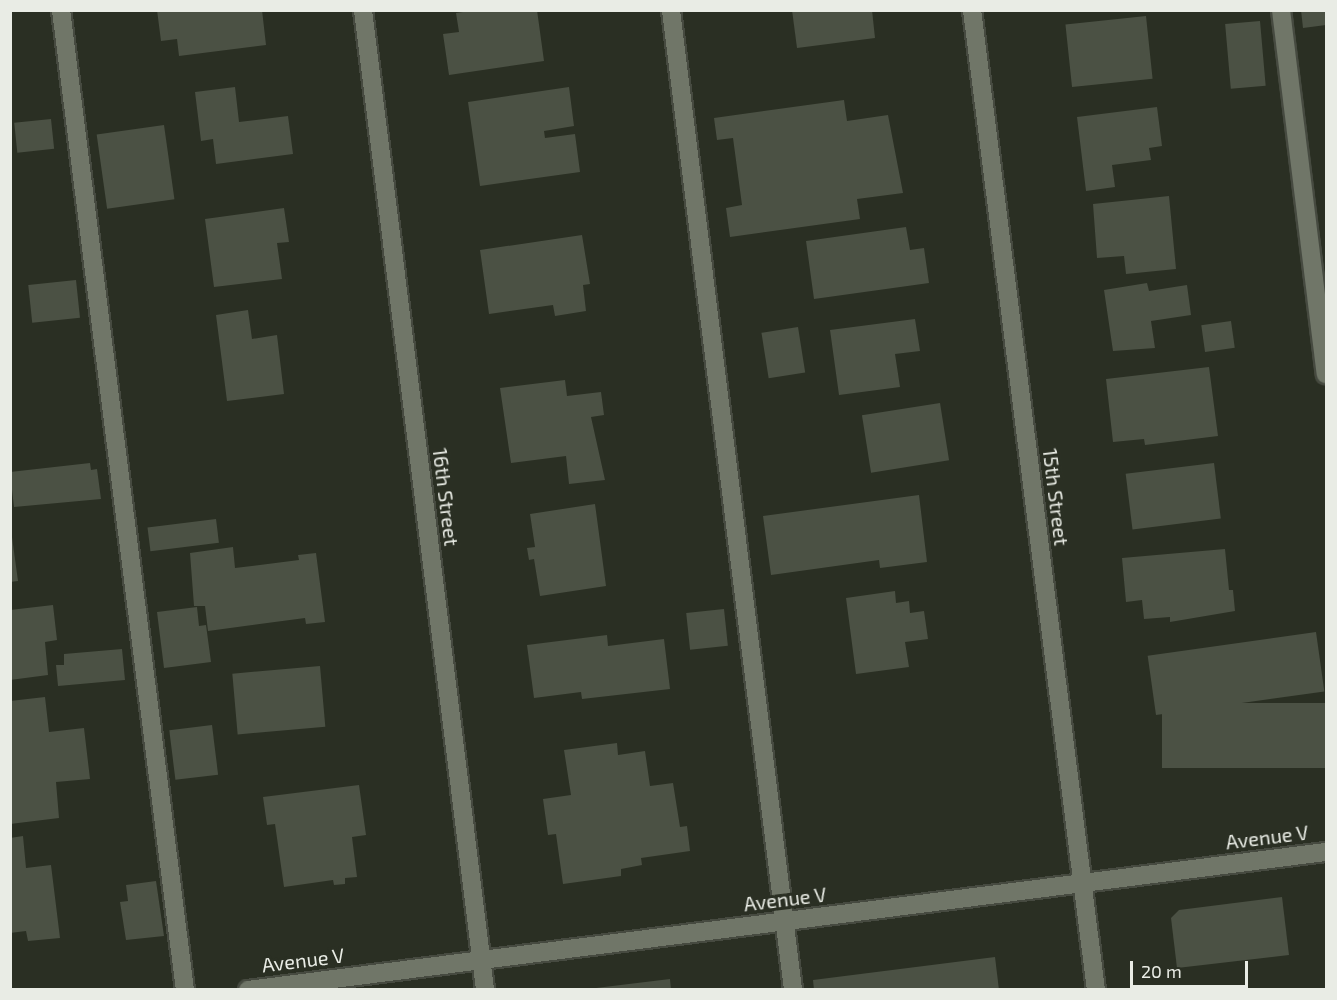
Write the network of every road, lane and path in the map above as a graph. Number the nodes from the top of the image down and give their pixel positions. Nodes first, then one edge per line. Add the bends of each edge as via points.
1 (61, 10) edge
2 (363, 10) edge
3 (671, 10) edge
4 (972, 10) edge
5 (1281, 10) edge
6 (1326, 374) edge
7 (1326, 852) edge
8 (1082, 883) junction
9 (785, 921) junction
10 (482, 961) junction
11 (185, 990) edge
12 (248, 990) edge
13 (485, 990) edge
14 (793, 990) edge
15 (1096, 990) edge

1 - 11 street
2 - 10 street, 16th Street
3 - 9 street
4 - 8 street, 15th Street
5 - 6 street
7 - 8 street, Avenue V
8 - 9 street, Avenue V
8 - 15 street, 15th Street
9 - 10 street, Avenue V
9 - 14 street
10 - 12 street, Avenue V
10 - 13 street, 16th Street

